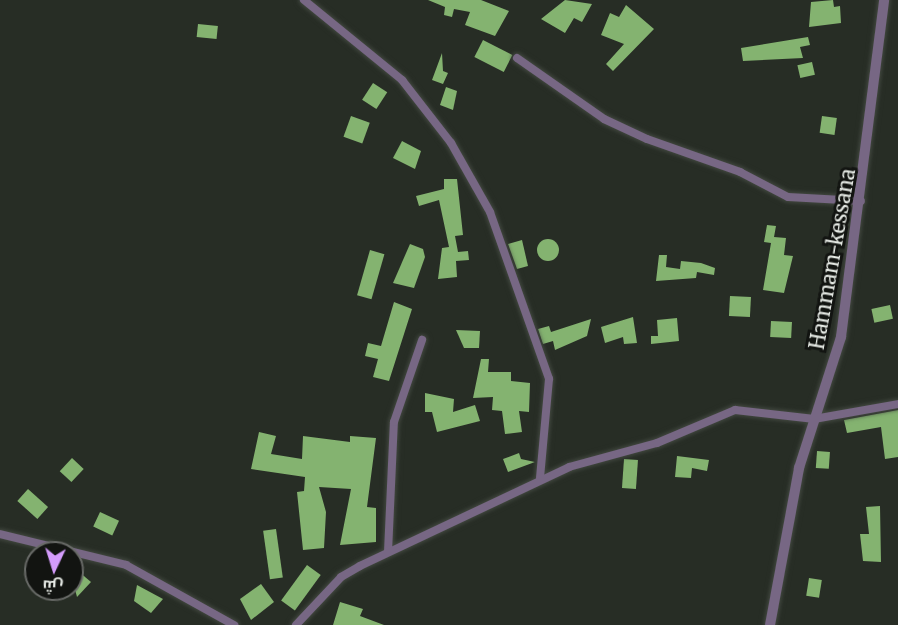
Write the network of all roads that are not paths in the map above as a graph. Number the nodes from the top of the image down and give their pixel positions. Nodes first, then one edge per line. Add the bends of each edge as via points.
1 (304, 0) edge
2 (884, 0) edge
3 (517, 58) dead end
4 (861, 201) junction
5 (422, 340) dead end
6 (898, 404) edge
7 (814, 419) junction
8 (540, 478) junction
9 (0, 534) edge
10 (388, 552) junction
11 (234, 625) edge
12 (296, 625) edge
13 (770, 625) edge

1 - 8 street via 402,80 450,143 490,212 549,379
2 - 4 street, Hammam-kessana
3 - 4 street via 595,114 647,139 740,172 788,197
4 - 7 street, Hammam-kessana via 841,337
5 - 10 street via 394,422
6 - 7 street
7 - 8 street via 735,410 657,443
7 - 13 street, Hammam-kessana via 799,468
8 - 10 street
9 - 11 street via 126,565
10 - 12 street via 341,577

